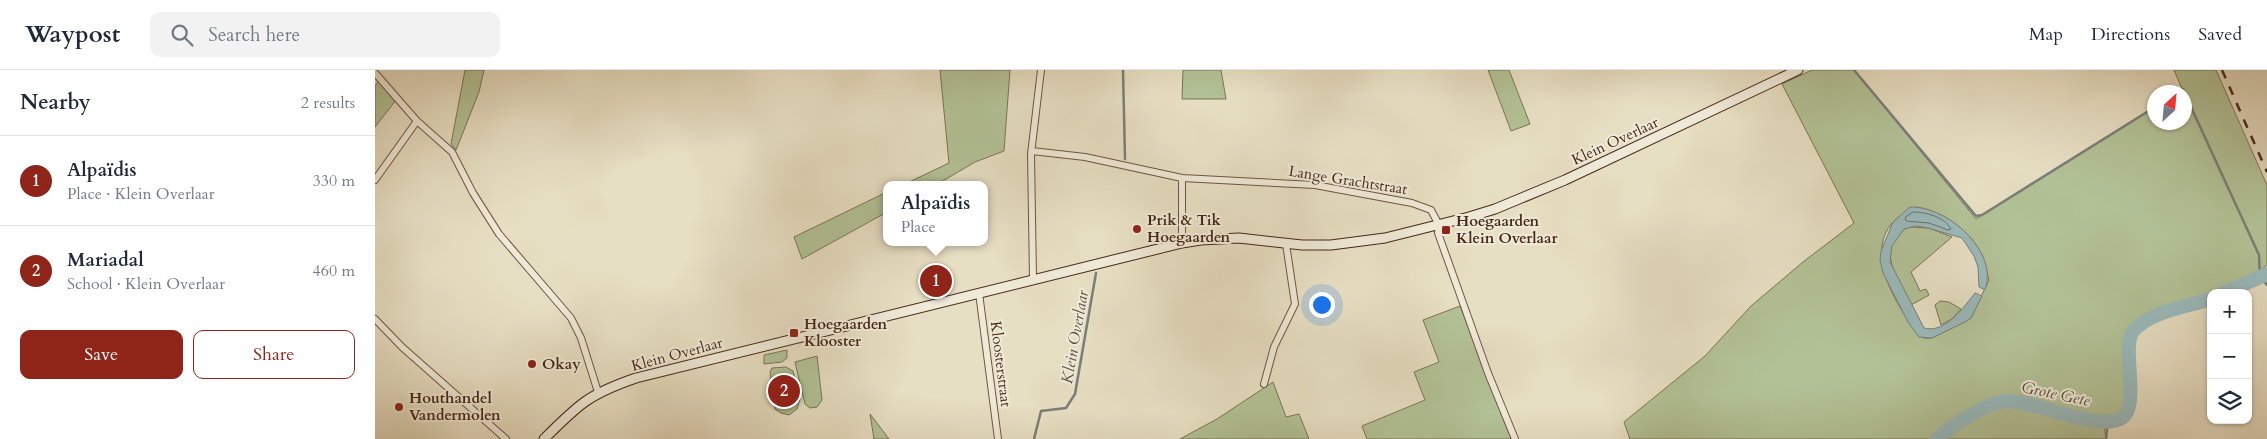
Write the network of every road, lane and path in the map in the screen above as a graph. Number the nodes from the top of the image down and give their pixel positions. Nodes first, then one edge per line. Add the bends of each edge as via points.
1 (1041, 70) edge
2 (1797, 70) edge
3 (375, 73) edge
4 (417, 121) junction
5 (1032, 151) junction
6 (1182, 178) junction
7 (375, 180) edge
8 (1439, 225) junction
9 (1182, 243) junction
10 (1286, 244) junction
11 (1033, 279) junction
12 (979, 293) junction
13 (375, 319) edge
14 (1264, 384) dead end
15 (598, 392) junction
16 (506, 439) edge
17 (544, 439) edge
18 (998, 439) edge
19 (1515, 439) edge

1 - 5 street
2 - 8 main road, Klein Overlaar via 1530,195
3 - 4 street
4 - 7 street
4 - 15 street via 452,152 499,234 571,318 581,338
5 - 6 street, Lange Grachtstraat via 1085,157
5 - 11 street
6 - 8 street, Lange Grachtstraat via 1288,182 1342,190 1427,207 1435,214
6 - 9 street
8 - 10 main road, Klein Overlaar via 1385,238 1331,245
8 - 19 street via 1438,233
9 - 10 main road, Klein Overlaar via 1239,238
9 - 11 main road, Klein Overlaar
10 - 14 street via 1295,304 1274,347
11 - 12 main road, Klein Overlaar
12 - 15 main road, Klein Overlaar via 662,371
12 - 18 street, Kloosterstraat
13 - 16 street
15 - 17 main road, Klein Overlaar via 577,406

